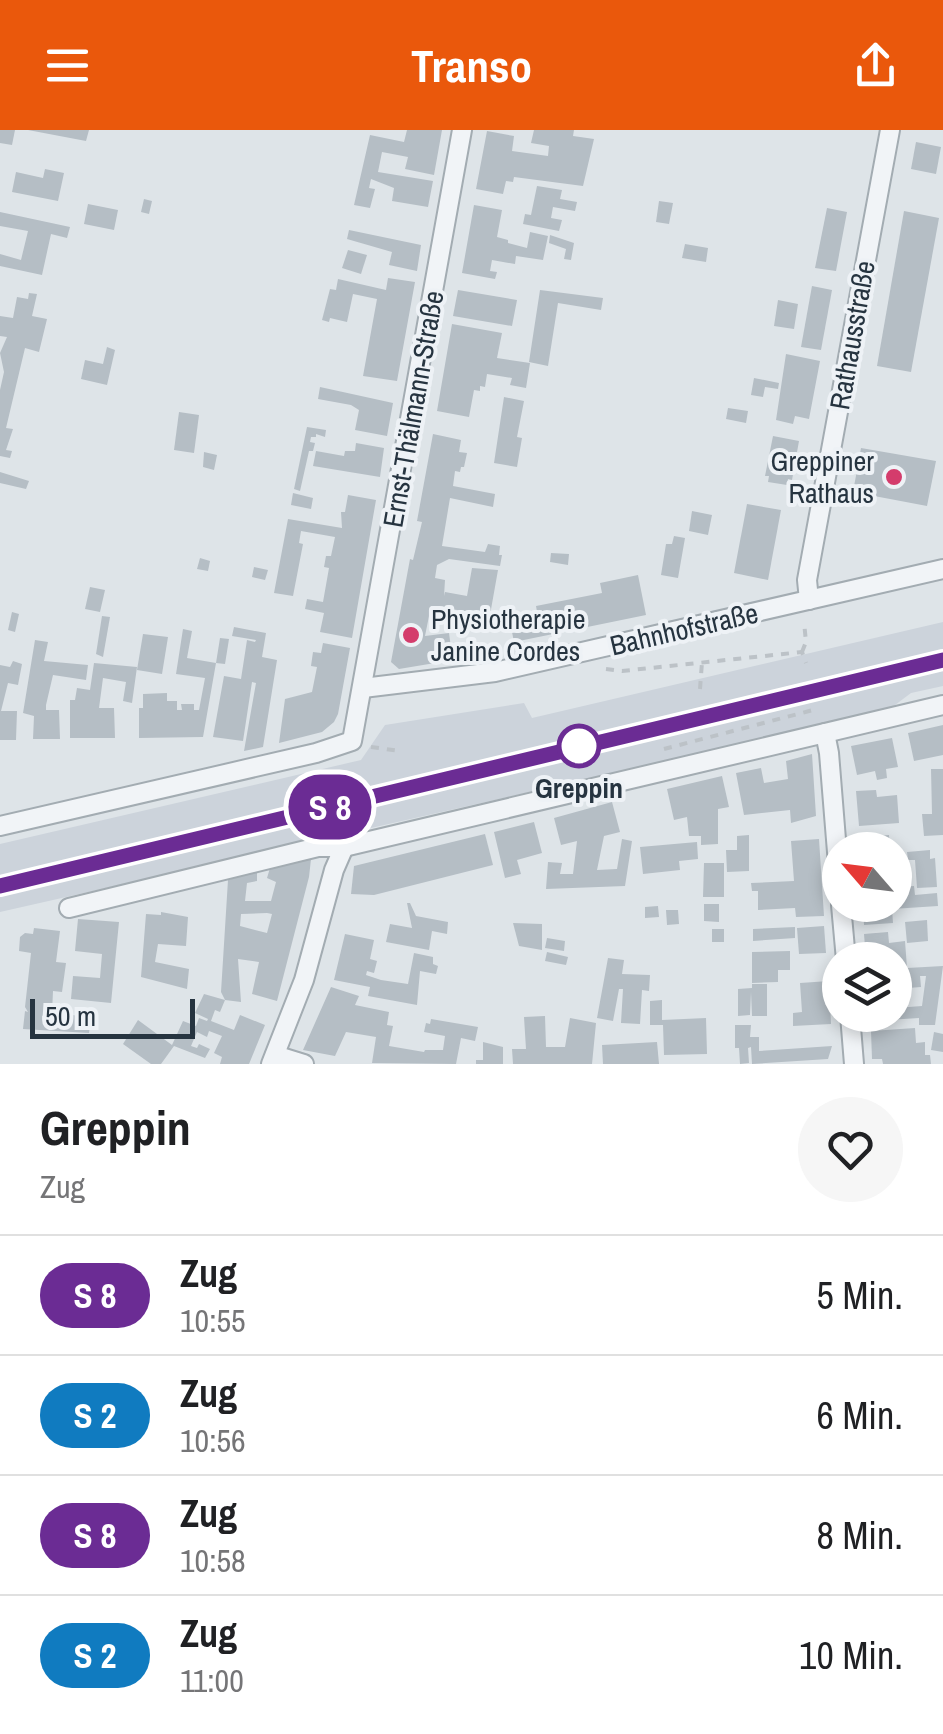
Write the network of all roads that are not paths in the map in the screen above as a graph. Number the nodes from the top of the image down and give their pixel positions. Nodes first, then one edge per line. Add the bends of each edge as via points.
1 (462, 130) edge
2 (890, 130) edge
3 (943, 568) edge
4 (809, 600) junction
5 (363, 688) junction
6 (943, 705) edge
7 (825, 733) junction
8 (0, 826) edge
9 (835, 832) edge
10 (344, 847) junction
11 (69, 908) dead end
12 (851, 1032) edge
13 (274, 1060) edge
14 (304, 1064) edge
15 (854, 1064) edge

1 - 5 street, Ernst-Thälmann-Straße
2 - 4 street, Rathausstraße via 807,580
3 - 4 street, Bahnhofstraße
4 - 5 street, Bahnhofstraße via 495,672
5 - 8 street, Ernst-Thälmann-Straße via 352,741
6 - 7 street
7 - 9 street
7 - 10 street
10 - 11 street via 318,847
10 - 13 street
12 - 15 street
13 - 14 street

